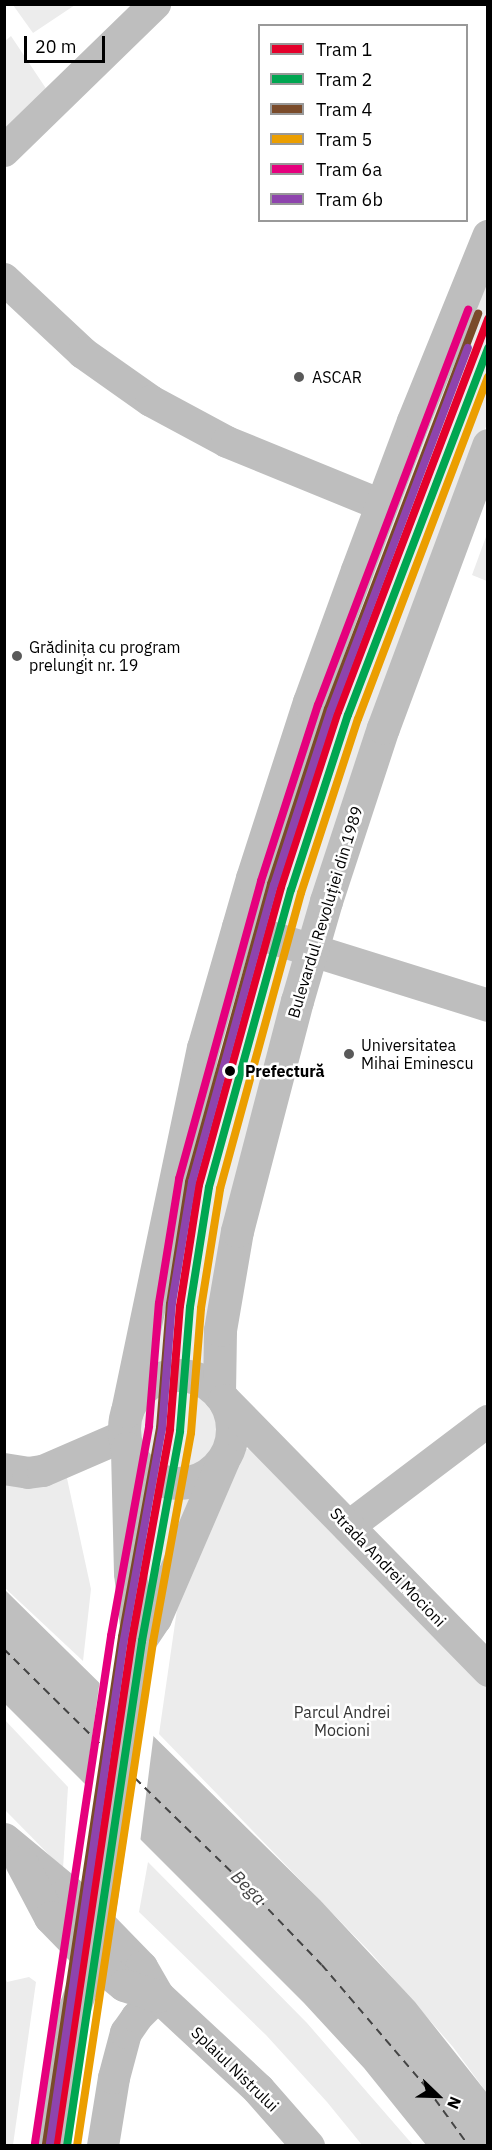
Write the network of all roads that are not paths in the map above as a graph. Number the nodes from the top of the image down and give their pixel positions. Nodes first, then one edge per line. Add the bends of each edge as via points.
1 (155, 4) edge
2 (4, 151) edge
3 (488, 236) edge
4 (4, 279) edge
5 (488, 445) edge
6 (482, 477) edge
7 (381, 505) junction
8 (238, 927) junction
9 (311, 950) junction
10 (488, 1005) edge
11 (221, 1397) junction
12 (488, 1421) edge
13 (126, 1432) junction
14 (228, 1449) junction
15 (288, 1464) junction
16 (4, 1469) edge
17 (348, 1527) junction
18 (138, 1643) junction
19 (488, 1670) edge
20 (10, 1845) edge
21 (98, 1923) junction
22 (92, 1959) junction
23 (158, 1996) junction
24 (51, 2145) edge
25 (103, 2145) edge
26 (308, 2145) edge

1 - 2 street
3 - 7 street
4 - 7 street via 82,352 151,401 227,442
5 - 6 street, Bulevardul Revoluției din 1989
6 - 9 street, Bulevardul Revoluției din 1989 via 383,728
7 - 8 street via 309,702
8 - 9 street
8 - 13 street via 203,1048
9 - 10 street
9 - 11 street, Bulevardul Revoluției din 1989 via 237,1231 220,1330
11 - 13 street via 195,1378 168,1376 143,1388
11 - 14 street, Bulevardul Revoluției din 1989 via 231,1417
11 - 15 street, Strada Andrei Mocioni
12 - 17 street
13 - 14 street via 144,1471 170,1483 198,1479 215,1469
13 - 16 street via 43,1471
13 - 18 street via 130,1573
14 - 15 street, Strada Andrei Mocioni via 268,1451
14 - 18 street, Bulevardul Revoluției din 1989 via 155,1618
15 - 17 street, Strada Andrei Mocioni
17 - 19 street, Strada Andrei Mocioni
18 - 21 street
20 - 21 street, Splaiul Nistrului via 68,1892
20 - 22 street, Splaiul Nistrului via 50,1917
21 - 22 street
21 - 23 street, Splaiul Nistrului via 141,1967
22 - 23 street, Splaiul Nistrului via 124,1985
22 - 24 street via 68,2029
23 - 25 street via 126,2034
23 - 26 street, Splaiul Nistrului via 258,2088

